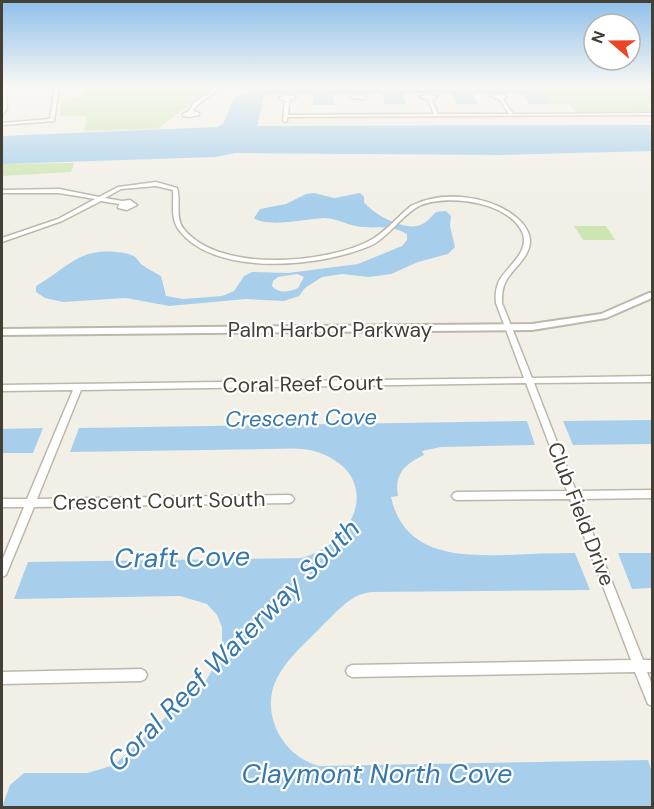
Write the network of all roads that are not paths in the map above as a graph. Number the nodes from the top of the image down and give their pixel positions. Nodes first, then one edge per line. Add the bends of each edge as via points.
1 (2, 191) edge
2 (100, 198) junction
3 (122, 203) dead end
4 (2, 240) edge
5 (652, 295) edge
6 (509, 328) junction
7 (2, 332) edge
8 (652, 379) edge
9 (529, 381) junction
10 (78, 387) junction
11 (2, 388) edge
12 (652, 494) edge
13 (573, 495) junction
14 (457, 496) dead end
15 (289, 499) dead end
16 (2, 503) edge
17 (30, 503) junction
18 (2, 572) edge
19 (639, 666) junction
20 (652, 666) edge
21 (352, 671) dead end
22 (141, 675) dead end
23 (2, 678) edge
24 (652, 700) edge

1 - 2 street via 55,190
2 - 3 street
2 - 4 street via 60,220
2 - 6 street, Club Field Drive via 132,186 171,186 176,192 176,220 185,234 214,252 247,260 291,262 332,257 365,246 424,202 461,199 495,207 526,234 526,246 498,290
5 - 6 street, Palm Harbor Parkway via 592,319
6 - 7 street, Palm Harbor Parkway
6 - 9 street, Club Field Drive
8 - 9 street, Coral Reef Court
9 - 10 street, Coral Reef Court
9 - 13 street, Club Field Drive
10 - 11 street, Coral Reef Court
10 - 17 street
12 - 13 street
13 - 14 street
13 - 19 street, Club Field Drive
15 - 17 street, Crescent Court South
16 - 17 street, Crescent Court South
17 - 18 street
19 - 20 street
19 - 21 street
19 - 24 street, Club Field Drive
22 - 23 street

